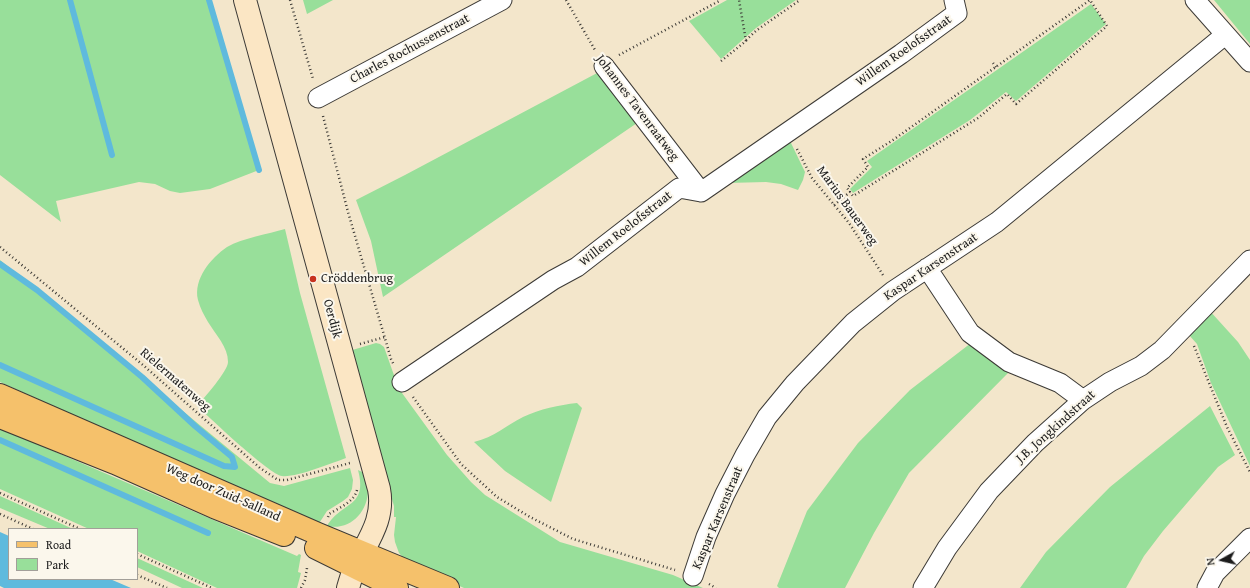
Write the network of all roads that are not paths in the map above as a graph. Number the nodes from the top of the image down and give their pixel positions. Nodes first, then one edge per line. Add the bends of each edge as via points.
1 (245, 0) edge
2 (502, 0) edge
3 (954, 0) edge
4 (1195, 0) edge
5 (1225, 35) junction
6 (1250, 62) edge
7 (604, 65) road end
8 (318, 98) dead end
9 (701, 192) junction
10 (1250, 260) edge
11 (927, 268) junction
12 (402, 382) dead end
13 (0, 395) edge
14 (1082, 400) junction
15 (0, 417) edge
16 (1250, 538) edge
17 (359, 560) junction
18 (693, 576) dead end
19 (348, 588) edge
20 (397, 588) edge
21 (448, 588) edge
22 (923, 588) edge
23 (1207, 588) edge

1 - 17 street, Oerdijk via 379,489 379,514
2 - 8 street, Charles Rochussenstraat
3 - 9 street, Willem Roelofsstraat via 957,13
4 - 5 street
5 - 6 street
5 - 11 street, Kaspar Karsenstraat via 997,222
7 - 9 street, Johannes Tavenraatweg
9 - 12 street, Willem Roelofsstraat via 679,188 577,267 553,280
10 - 14 street, J.B. Jongkindstraat via 1162,350 1141,366
11 - 14 street via 970,334 1009,362 1060,383
11 - 18 street, Kaspar Karsenstraat via 853,323 795,383 768,417 725,494 706,537
13 - 17 main road, Weg door Zuid-Salland
14 - 22 street, J.B. Jongkindstraat via 1035,443 989,491 947,548
15 - 17 main road, Weg door Zuid-Salland via 314,547
16 - 23 street via 1215,573
17 - 19 street, Oerdijk
17 - 20 main road, Weg door Zuid-Salland
17 - 21 main road, Weg door Zuid-Salland

